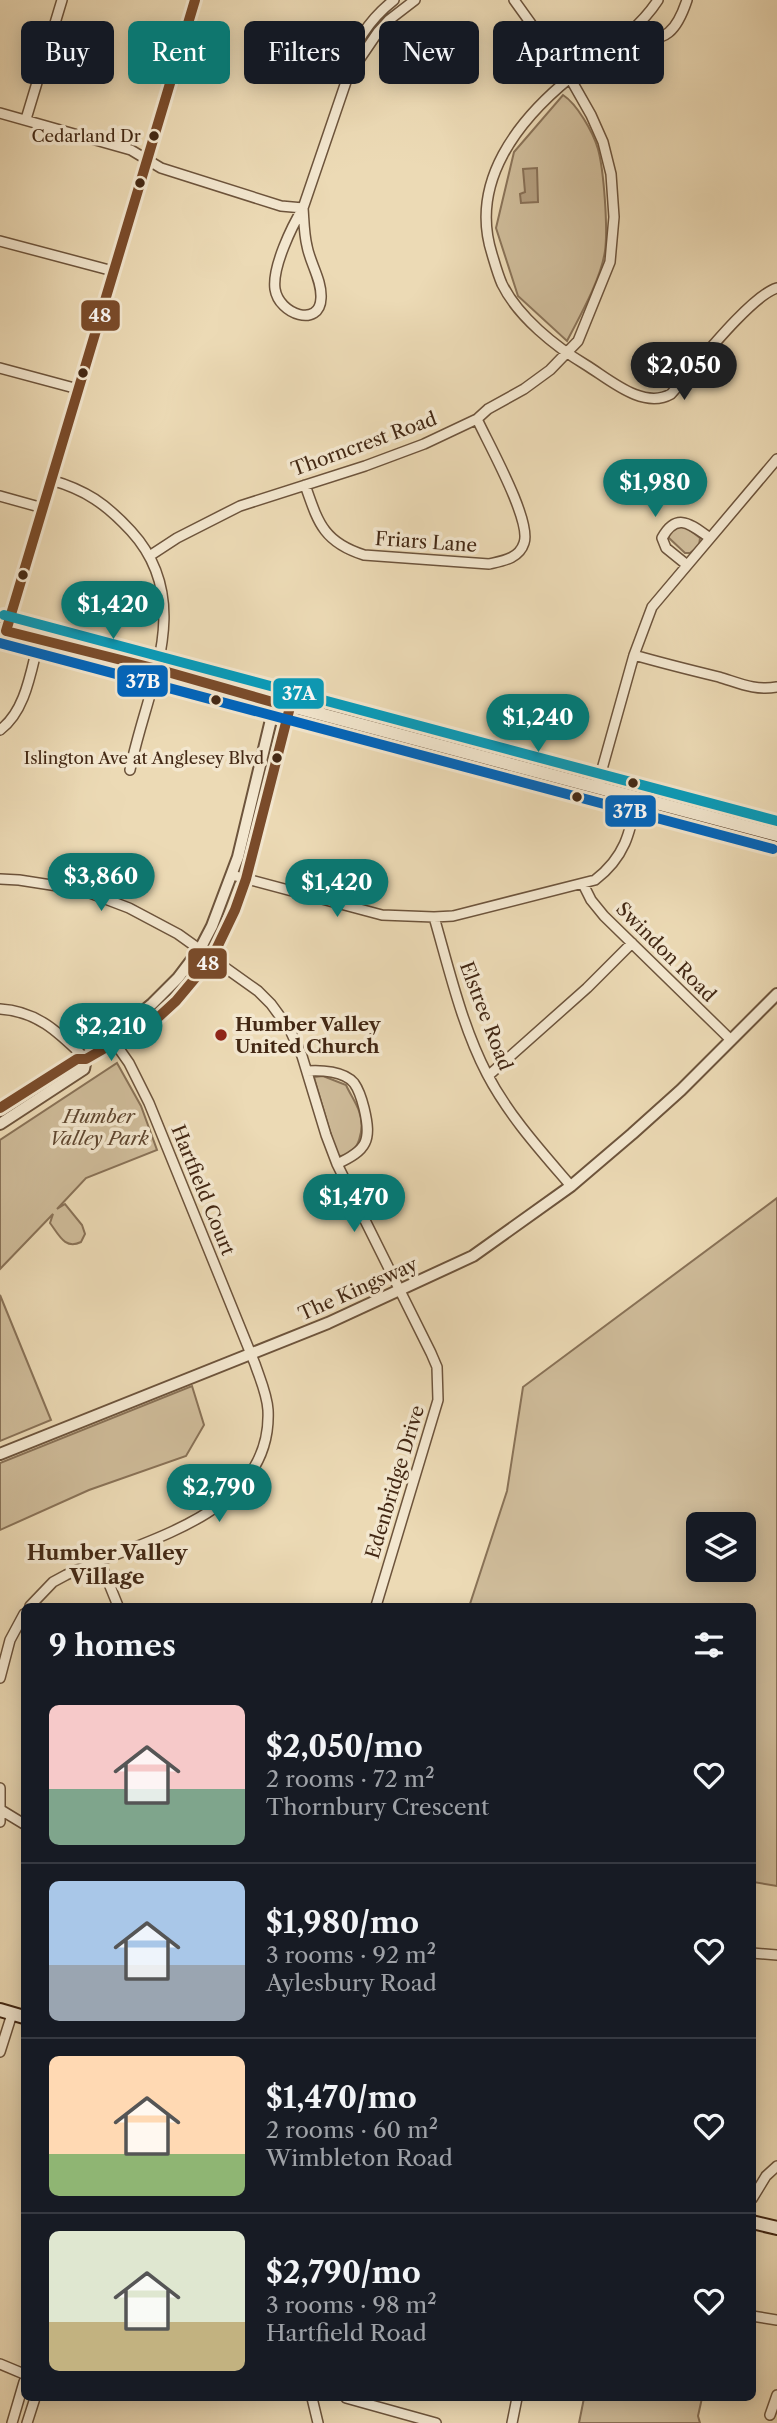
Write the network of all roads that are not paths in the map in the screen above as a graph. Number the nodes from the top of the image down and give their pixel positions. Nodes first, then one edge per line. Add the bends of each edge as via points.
1 (62, 0) edge
2 (195, 0) edge
3 (394, 0) edge
4 (415, 0) edge
5 (514, 0) edge
6 (658, 0) edge
7 (687, 0) edge
8 (529, 21) edge
9 (642, 21) edge
10 (365, 32) edge
11 (664, 35) edge
12 (365, 51) edge
13 (345, 84) edge
14 (564, 84) edge
15 (573, 84) edge
16 (0, 113) edge
17 (26, 119) junction
18 (147, 161) junction
19 (303, 208) junction
20 (0, 241) edge
21 (113, 271) junction
22 (777, 288) edge
23 (567, 354) junction
24 (0, 368) edge
25 (78, 389) junction
26 (477, 419) junction
27 (777, 459) edge
28 (51, 480) junction
29 (305, 485) junction
30 (0, 496) edge
31 (43, 508) junction
32 (710, 538) junction
33 (150, 555) junction
34 (687, 565) junction
35 (3, 630) edge
36 (39, 640) junction
37 (634, 655) junction
38 (157, 669) junction
39 (777, 687) edge
40 (275, 703) junction
41 (290, 707) junction
42 (0, 730) edge
43 (130, 770) dead end
44 (597, 787) junction
45 (637, 798) junction
46 (777, 835) edge
47 (232, 876) junction
48 (0, 879) edge
49 (246, 879) junction
50 (583, 884) junction
51 (433, 917) junction
52 (632, 943) junction
53 (200, 949) junction
54 (212, 958) junction
55 (777, 994) edge
56 (0, 1009) edge
57 (731, 1040) junction
58 (117, 1042) junction
59 (86, 1059) junction
60 (307, 1070) junction
61 (488, 1076) junction
62 (0, 1108) edge
63 (0, 1124) edge
64 (337, 1164) junction
65 (571, 1186) junction
66 (401, 1289) junction
67 (251, 1353) junction
68 (0, 1454) edge
69 (99, 1559) junction
70 (33, 1603) edge
71 (117, 1603) edge
72 (377, 1603) edge
73 (21, 1620) edge
74 (0, 1678) edge
75 (0, 1788) edge
76 (1, 1810) edge
77 (0, 1822) edge
78 (21, 1822) edge
79 (756, 1953) edge
80 (777, 1955) edge
81 (12, 2014) edge
82 (0, 2052) edge
83 (777, 2166) edge
84 (756, 2192) edge
85 (756, 2223) edge
86 (777, 2228) edge
87 (756, 2317) edge
88 (777, 2320) edge
89 (0, 2364) edge
90 (21, 2373) edge
91 (21, 2392) edge
92 (777, 2395) edge
93 (34, 2401) edge
94 (313, 2401) edge
95 (357, 2401) edge
96 (516, 2401) edge
97 (770, 2415) dead end
98 (12, 2423) edge
99 (27, 2423) edge
100 (318, 2423) edge
101 (436, 2423) edge
102 (512, 2423) edge

1 - 17 street
2 - 18 street
3 - 10 street
4 - 12 street via 389,20
5 - 8 street, Thorncrest Road
6 - 9 street
7 - 11 street via 677,25
13 - 19 street
14 - 23 street via 506,146 489,189 486,212 488,242 503,286 522,312
15 - 23 street, Thorncrest Road via 603,142 614,217 605,278 578,341
16 - 17 street
17 - 18 street via 131,150
18 - 19 street via 281,206
18 - 21 street
19 - 19 street via 275,285 285,308 301,316 316,310 321,299 307,247
20 - 21 street
21 - 25 street
22 - 23 street via 751,304 671,394 660,400 638,396
23 - 26 street, Thorncrest Road
24 - 25 street
25 - 28 street
26 - 29 street, Thorncrest Road via 424,444
26 - 29 street, Friars Lane via 525,524 524,545 505,561 489,564 351,551 316,519
27 - 32 street
28 - 31 street
28 - 33 street via 94,498
29 - 33 street, Thorncrest Road via 240,506
30 - 31 street
31 - 35 street
32 - 34 street
32 - 34 street via 687,523 677,522 668,528 662,538 666,548
33 - 38 street via 165,614
34 - 37 street via 652,607
35 - 36 main road
36 - 38 main road
36 - 42 street via 19,710
37 - 39 street via 756,689
37 - 44 street
38 - 40 main road
38 - 43 street
40 - 41 main road
40 - 47 street
41 - 44 main road
41 - 49 street
44 - 45 main road
45 - 46 main road
45 - 50 street via 620,855 601,876
47 - 49 street
47 - 53 street
48 - 53 street, Edenbridge Drive via 96,896 155,920
49 - 51 street via 382,915
49 - 54 street
50 - 51 street
50 - 52 street, Swindon Road via 591,900
51 - 61 street, Elstree Road
52 - 57 street, Swindon Road
52 - 61 street
53 - 54 street, Edenbridge Drive
53 - 58 street via 166,990 124,1027
54 - 58 street via 168,1009 132,1038
54 - 60 street, Edenbridge Drive via 271,1004 290,1030
55 - 57 street, The Kingsway
56 - 59 street via 33,1015
57 - 65 street, The Kingsway
58 - 59 street
58 - 67 street, Hartfield Court via 149,1103
59 - 62 street via 77,1059
59 - 63 street via 84,1069
60 - 64 street, Edenbridge Drive
60 - 64 street via 347,1078 360,1095 366,1143
61 - 65 street, Elstree Road via 509,1111
64 - 66 street, Edenbridge Drive
65 - 66 street, The Kingsway via 473,1256
66 - 67 street, The Kingsway
66 - 72 street, Edenbridge Drive via 437,1367 438,1399
67 - 68 street, The Kingsway
67 - 69 street, Hartfield Court via 265,1392 267,1425 265,1443 246,1480 225,1503 197,1520
69 - 70 street, Hartfield Court via 54,1582
69 - 71 street
73 - 74 street
75 - 76 street
76 - 77 street
76 - 78 street
79 - 80 street
81 - 82 street
83 - 84 street
85 - 86 main road
87 - 88 street
89 - 90 street
91 - 98 street
92 - 97 street
93 - 99 street
94 - 100 street
95 - 101 street
96 - 102 street

